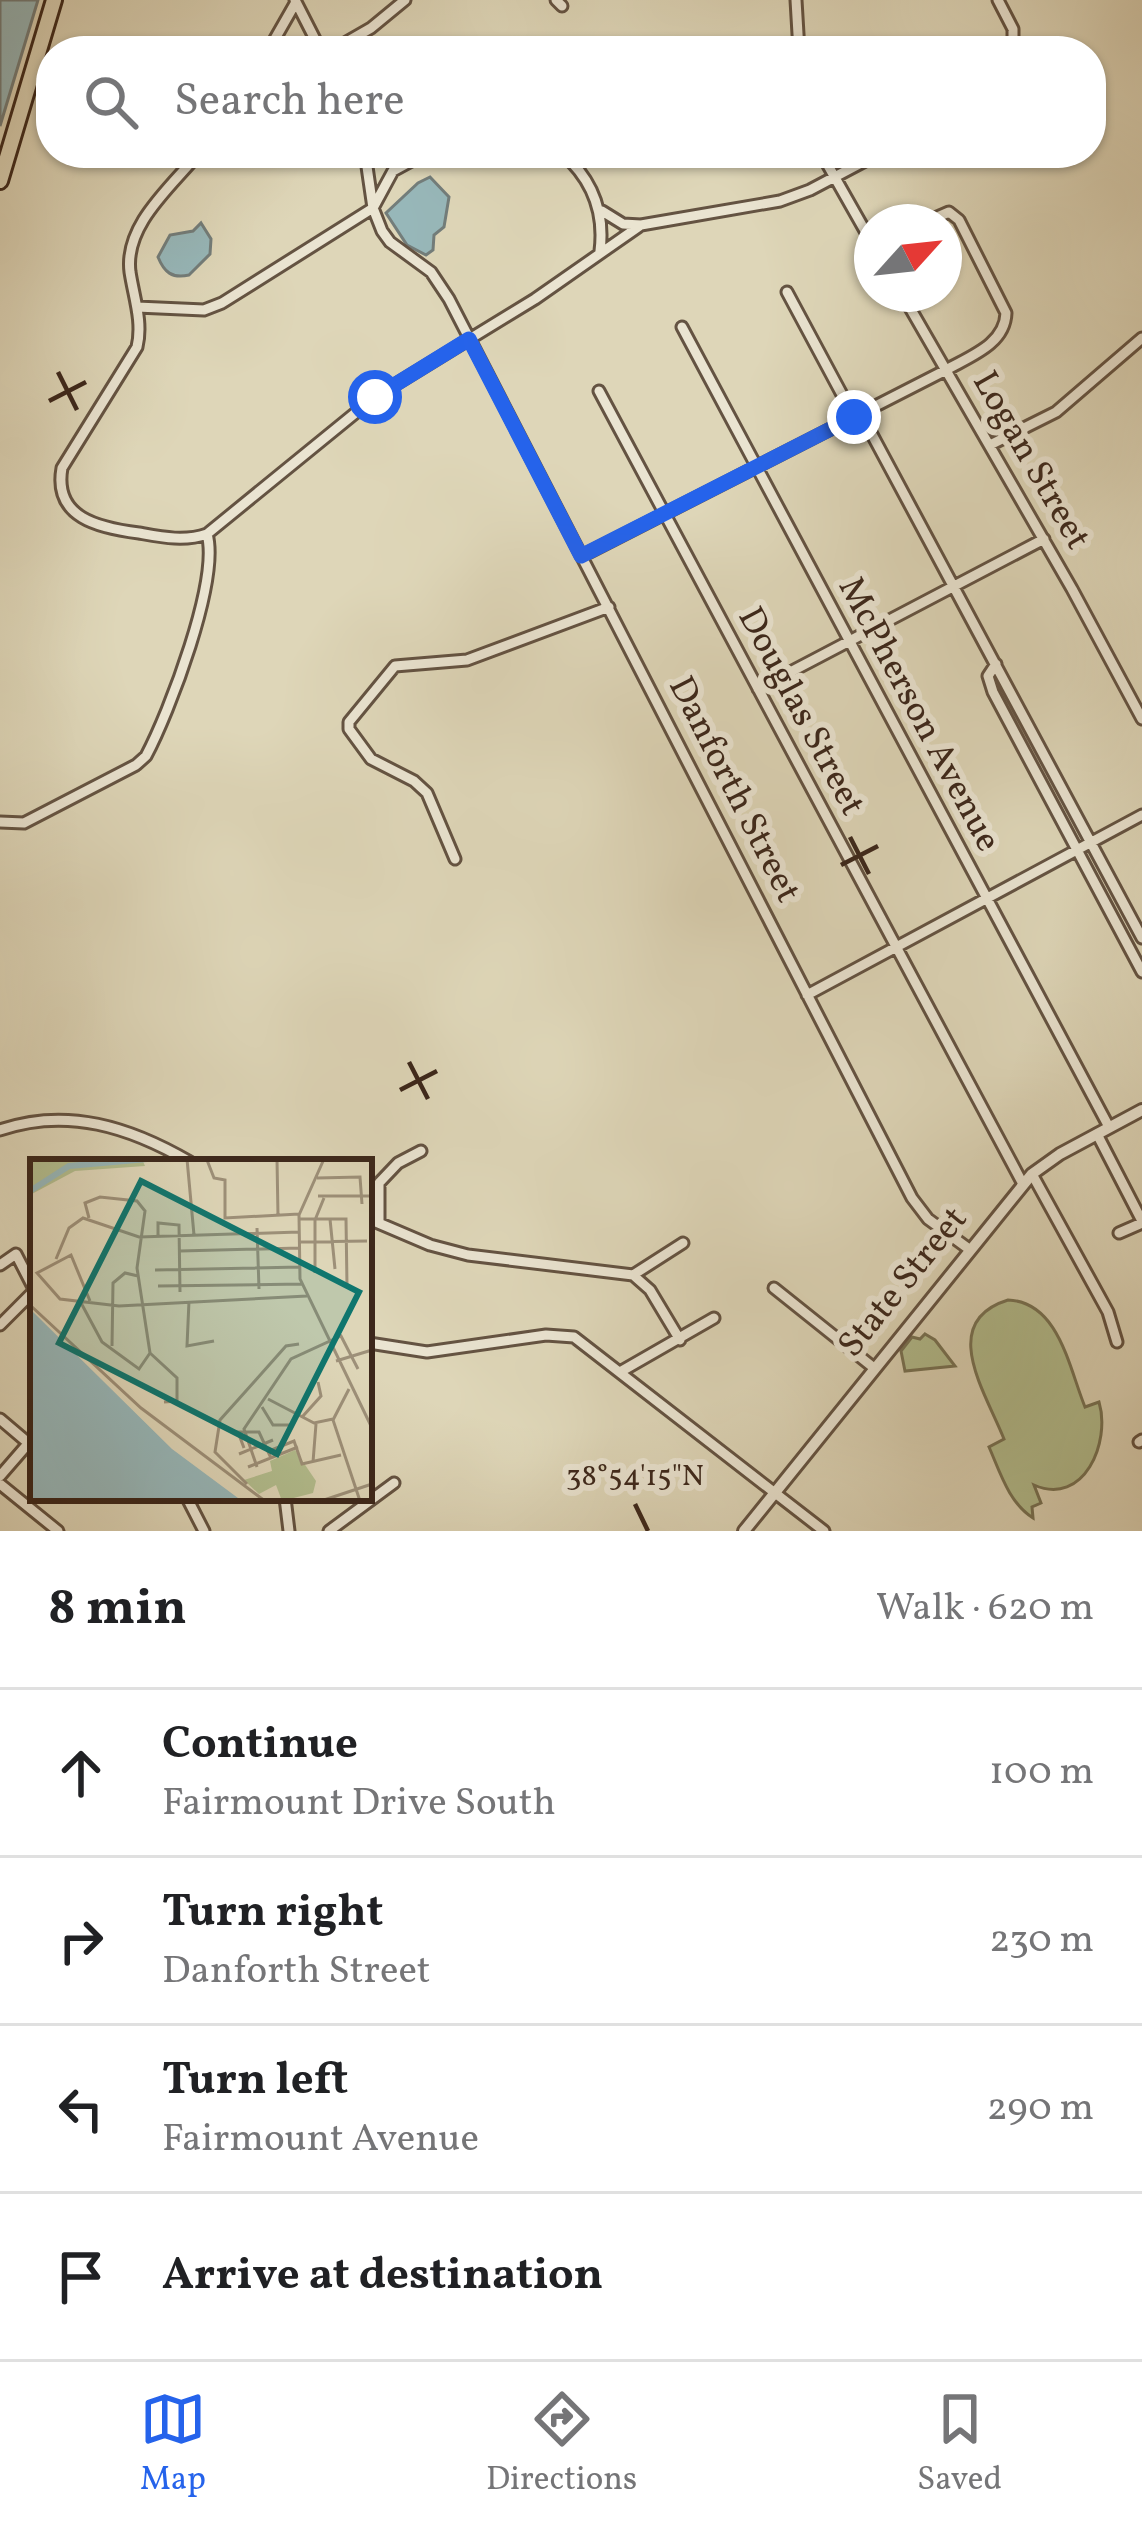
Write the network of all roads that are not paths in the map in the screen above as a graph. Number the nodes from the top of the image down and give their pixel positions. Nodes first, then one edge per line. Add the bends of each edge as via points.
1 (54, 0) edge
2 (405, 0) edge
3 (796, 0) edge
4 (998, 0) edge
5 (296, 1) edge
6 (43, 36) edge
7 (276, 36) edge
8 (314, 36) edge
9 (357, 36) edge
10 (798, 36) edge
11 (1013, 36) edge
12 (36, 60) edge
13 (188, 168) edge
14 (368, 168) edge
15 (398, 168) edge
16 (579, 168) edge
17 (829, 168) edge
18 (852, 168) edge
19 (393, 171) junction
20 (370, 175) junction
21 (834, 178) junction
22 (0, 181) edge
23 (373, 208) junction
24 (600, 210) junction
25 (854, 212) edge
26 (641, 225) junction
27 (962, 229) edge
28 (600, 251) junction
29 (787, 292) dead end
30 (136, 307) junction
31 (912, 312) edge
32 (682, 327) dead end
33 (1142, 338) edge
34 (469, 339) junction
35 (946, 370) junction
36 (599, 391) dead end
37 (858, 416) junction
38 (990, 445) junction
39 (756, 467) junction
40 (664, 514) junction
41 (206, 534) junction
42 (1044, 539) junction
43 (581, 556) junction
44 (953, 585) junction
45 (608, 607) junction
46 (848, 641) junction
47 (996, 664) junction
48 (758, 689) junction
49 (1142, 719) edge
50 (1142, 815) edge
51 (0, 822) edge
52 (1091, 843) junction
53 (1077, 850) junction
54 (455, 859) dead end
55 (986, 899) junction
56 (1142, 938) edge
57 (896, 947) junction
58 (1142, 973) edge
59 (807, 995) junction
60 (1142, 1110) edge
61 (0, 1130) edge
62 (1103, 1130) junction
63 (421, 1151) dead end
64 (183, 1159) edge
65 (1028, 1179) junction
66 (374, 1221) edge
67 (1142, 1222) edge
68 (1119, 1233) dead end
69 (683, 1243) dead end
70 (970, 1249) junction
71 (0, 1265) edge
72 (633, 1275) junction
73 (30, 1284) edge
74 (774, 1288) dead end
75 (30, 1293) edge
76 (714, 1318) dead end
77 (0, 1325) edge
78 (680, 1340) junction
79 (1117, 1342) dead end
80 (372, 1343) edge
81 (874, 1368) junction
82 (620, 1372) junction
83 (0, 1419) edge
84 (30, 1442) edge
85 (30, 1445) edge
86 (0, 1480) edge
87 (394, 1484) dead end
88 (775, 1492) junction
89 (372, 1500) edge
90 (192, 1501) edge
91 (285, 1501) edge
92 (370, 1501) edge
93 (58, 1531) edge
94 (204, 1531) edge
95 (289, 1531) edge
96 (329, 1531) edge
97 (744, 1531) edge
98 (824, 1531) edge

1 - 6 main road
2 - 9 street
3 - 10 street
4 - 11 street
5 - 7 street
5 - 8 street
12 - 22 main road
13 - 30 street via 132,241
14 - 20 street
15 - 19 street
16 - 24 street
17 - 21 street
18 - 21 street
19 - 20 street
19 - 23 street
20 - 23 street
21 - 25 street
21 - 26 street via 780,201
23 - 30 street via 222,303 204,310
23 - 34 street, Danforth Street via 390,242 439,283
24 - 26 street
24 - 28 street
26 - 28 street
27 - 35 street via 1007,319 991,344
28 - 34 street
29 - 37 street
30 - 41 street via 133,357 67,457 61,493 73,512 98,526 181,539
31 - 35 street, Logan Street
32 - 39 street, McPherson Avenue
33 - 38 street via 1056,412
34 - 41 street via 349,416
34 - 43 street, Danforth Street
35 - 37 street
35 - 38 street, Logan Street
36 - 40 street, Douglas Street
37 - 39 street
37 - 44 street
38 - 42 street, Logan Street
39 - 40 street
39 - 46 street, McPherson Avenue
40 - 43 street
40 - 48 street, Douglas Street
41 - 51 street via 211,561 178,683 142,761 24,823
42 - 44 street
42 - 49 street, Logan Street
43 - 45 street, Danforth Street
44 - 46 street
44 - 47 street
45 - 54 street via 466,660 395,667 350,722 371,759 427,793
45 - 59 street, Danforth Street
46 - 48 street
46 - 55 street, McPherson Avenue
47 - 52 street
47 - 53 street via 988,676 993,692
48 - 57 street, Douglas Street
50 - 52 street
52 - 53 street
52 - 56 street
53 - 55 street
53 - 58 street
55 - 57 street
55 - 62 street, McPherson Avenue
57 - 59 street
57 - 65 street, Douglas Street
59 - 70 street, Danforth Street via 918,1207
60 - 62 street, State Street
61 - 64 street via 79,1120
62 - 65 street, State Street
62 - 67 street, McPherson Avenue
63 - 66 street via 379,1184
65 - 70 street, State Street
65 - 79 street, Douglas Street via 1108,1312
66 - 72 street via 468,1255
67 - 68 street
69 - 72 street
70 - 81 street, State Street
71 - 73 street via 16,1254
72 - 78 street
74 - 81 street
75 - 77 street
76 - 78 street
78 - 82 street
80 - 82 street via 428,1352 566,1335
81 - 88 street, State Street
82 - 88 street
83 - 84 street
85 - 86 street
86 - 93 street
87 - 89 street
88 - 97 street, State Street
88 - 98 street
90 - 94 street
91 - 95 street
92 - 96 street

